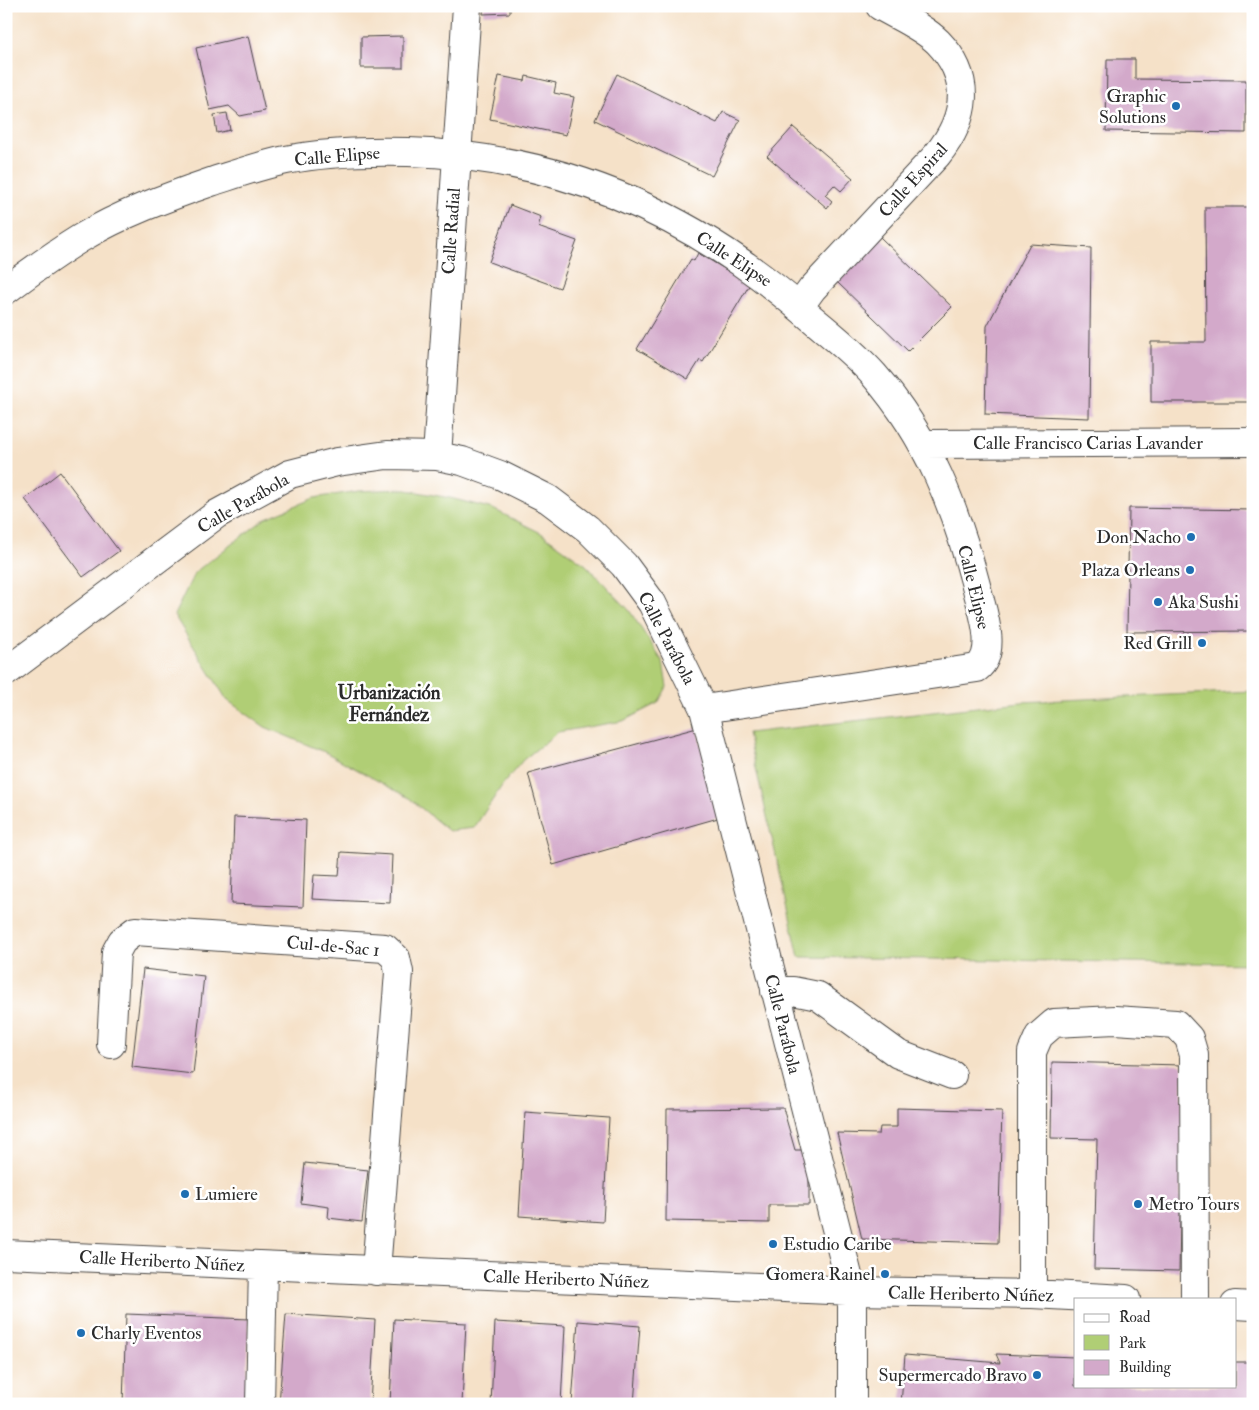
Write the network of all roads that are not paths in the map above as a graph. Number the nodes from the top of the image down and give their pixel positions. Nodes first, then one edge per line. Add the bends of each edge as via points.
1 (467, 6) edge
2 (880, 6) edge
3 (456, 153) junction
4 (6, 290) edge
5 (799, 307) junction
6 (1253, 442) edge
7 (924, 444) junction
8 (437, 456) junction
9 (6, 672) edge
10 (704, 709) junction
11 (775, 991) junction
12 (111, 1044) dead end
13 (952, 1075) dead end
14 (6, 1254) edge
15 (263, 1266) junction
16 (376, 1271) junction
17 (852, 1292) junction
18 (1032, 1294) junction
19 (1107, 1298) edge
20 (1194, 1298) edge
21 (1236, 1305) edge
22 (1253, 1306) edge
23 (260, 1404) edge
24 (852, 1404) edge

1 - 3 street, Calle Radial
2 - 5 street, Calle Espiral via 938,41 955,63 963,86 960,114 950,140 938,155 812,289
3 - 4 street, Calle Elipse via 362,151 287,160 234,175 132,212 83,237
3 - 5 street, Calle Elipse via 537,168 596,185 721,248 781,290
3 - 8 street, Calle Radial
5 - 7 street, Calle Elipse via 872,373
6 - 7 street, Calle Francisco Carias Lavander
7 - 10 street, Calle Elipse via 941,478 969,560 987,627 984,663 978,668 930,677
8 - 9 street, Calle Parábola via 387,455 337,462 290,474 217,514
8 - 10 street, Calle Parábola via 500,475 548,499 588,530 624,565 652,603
10 - 11 street, Calle Parábola
11 - 13 street via 818,996 898,1054
11 - 17 street, Calle Parábola
12 - 16 street, Cul-de-Sac 1 via 116,952 122,941 135,932 385,948 396,958 399,972
14 - 15 street, Calle Heriberto Núñez
15 - 16 street, Calle Heriberto Núñez
15 - 23 street
16 - 17 street, Calle Heriberto Núñez
17 - 18 street, Calle Heriberto Núñez
17 - 24 street, Calle Parábola
18 - 19 street, Calle Heriberto Núñez
18 - 20 street via 1032,1052 1039,1036 1054,1023 1115,1020 1176,1024 1189,1038 1194,1055
21 - 22 street

